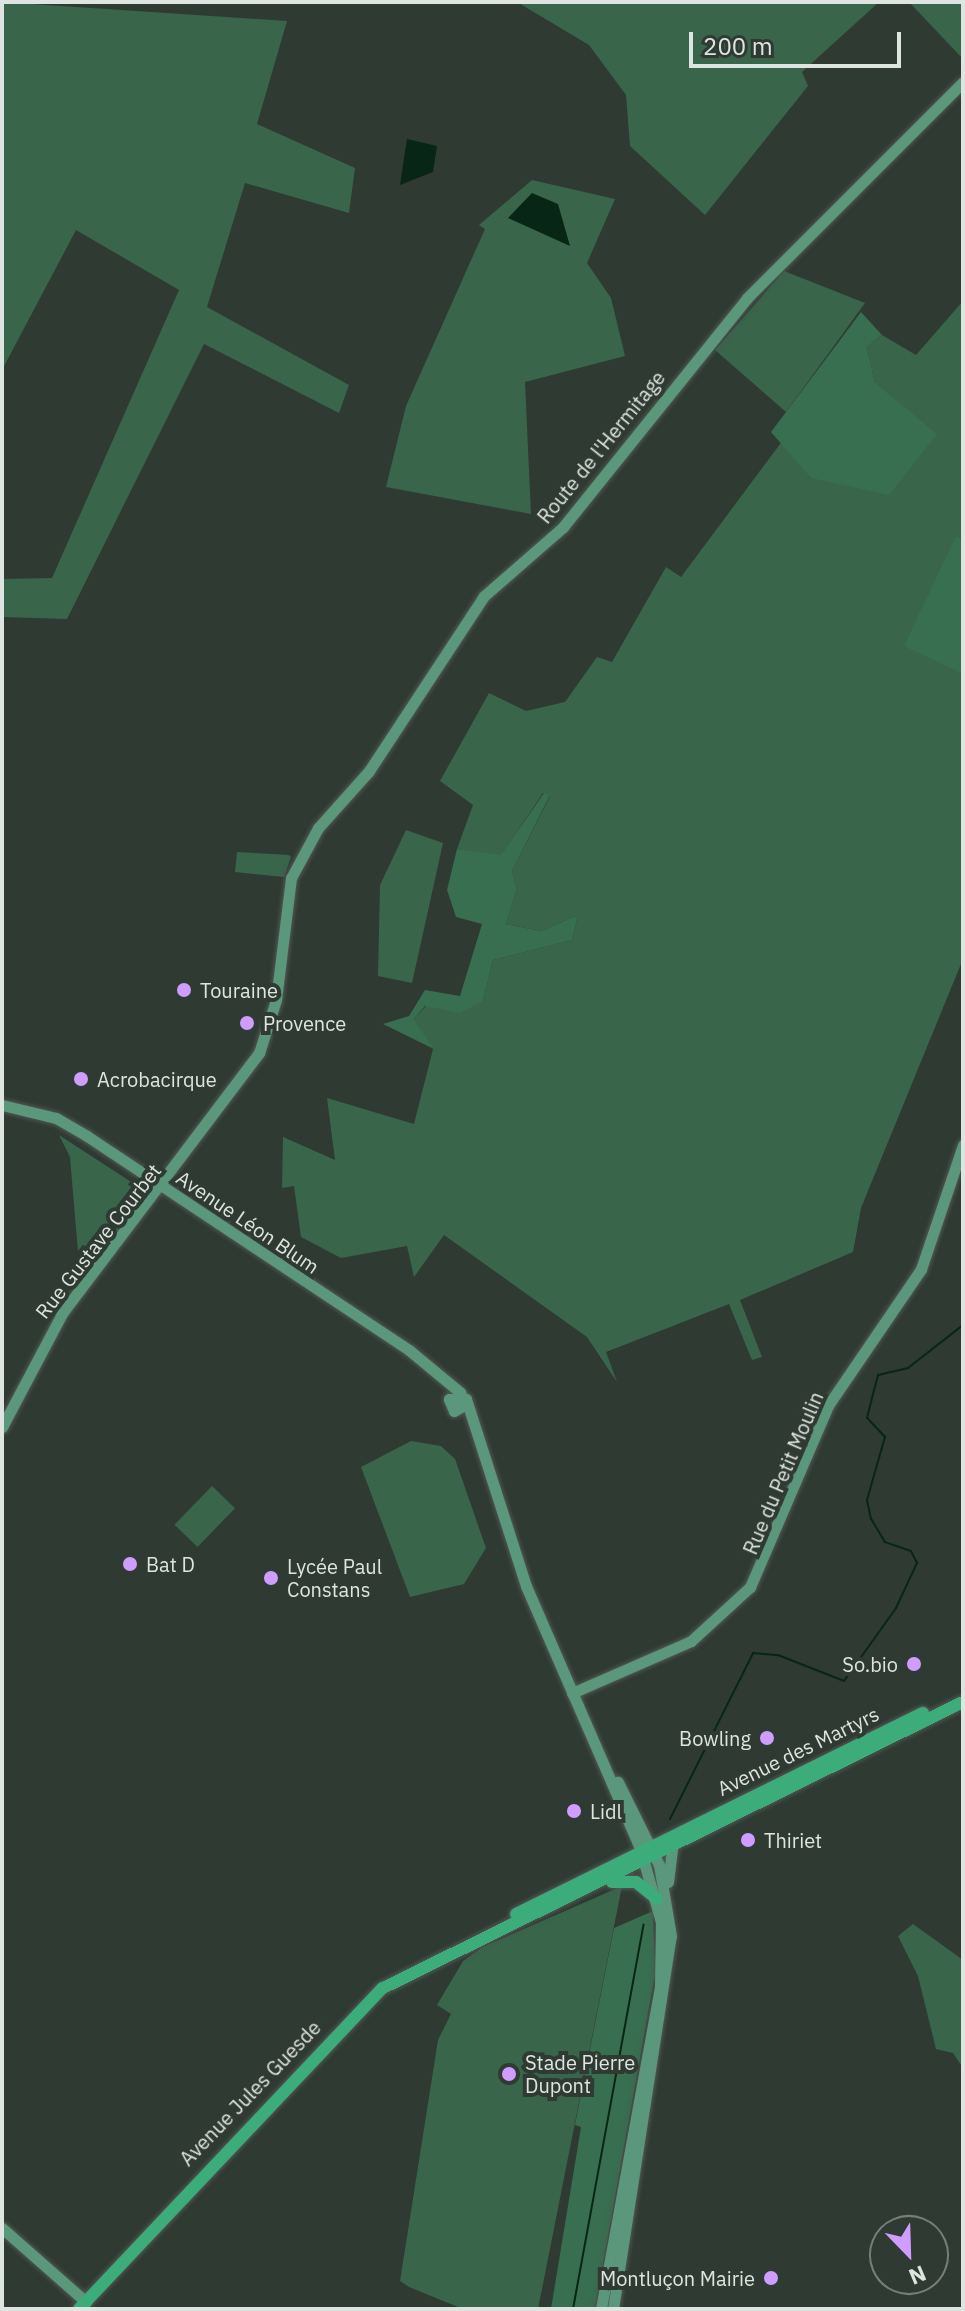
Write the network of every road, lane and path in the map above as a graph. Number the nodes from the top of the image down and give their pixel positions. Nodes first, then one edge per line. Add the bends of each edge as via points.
1 (963, 82) edge
2 (237, 1087) joint
3 (2, 1105) edge
4 (2, 1112) edge
5 (963, 1145) edge
6 (161, 1188) junction
7 (2, 1427) edge
8 (963, 1693) edge
9 (575, 1699) junction
10 (963, 1702) edge
11 (672, 1849) junction
12 (648, 1853) junction
13 (593, 1886) junction
14 (660, 1894) junction
15 (476, 1939) junction
16 (2, 2228) edge
17 (83, 2305) edge
18 (601, 2309) edge
19 (613, 2309) edge

1 - 2 street, Route de l'Hermitage via 747,298 563,527 484,596 369,771 301,854 271,1023
2 - 6 street, Rue Gustave Courbet
3 - 6 street, Avenue Léon Blum via 56,1118
4 - 6 street, Avenue Léon Blum via 55,1125
5 - 9 street, Rue du Petit Moulin via 921,1269 836,1391 750,1587 691,1641
6 - 7 street, Rue Gustave Courbet via 63,1312
6 - 9 street, Avenue Léon Blum via 409,1350 459,1402 478,1433 526,1586
8 - 12 main road, Avenue des Martyrs
9 - 12 street, Avenue Léon Blum
10 - 11 main road, Avenue des Martyrs
11 - 12 main road, Avenue des Martyrs
11 - 14 street
12 - 13 main road, Avenue Jules Guesde
12 - 14 street, Avenue Léon Blum
12 - 15 main road, Avenue Jules Guesde
13 - 14 main road via 630,1880
13 - 15 main road, Avenue Jules Guesde
14 - 18 street via 660,1987
14 - 19 street via 668,1985
15 - 17 main road, Avenue Jules Guesde via 364,2003
16 - 17 street

